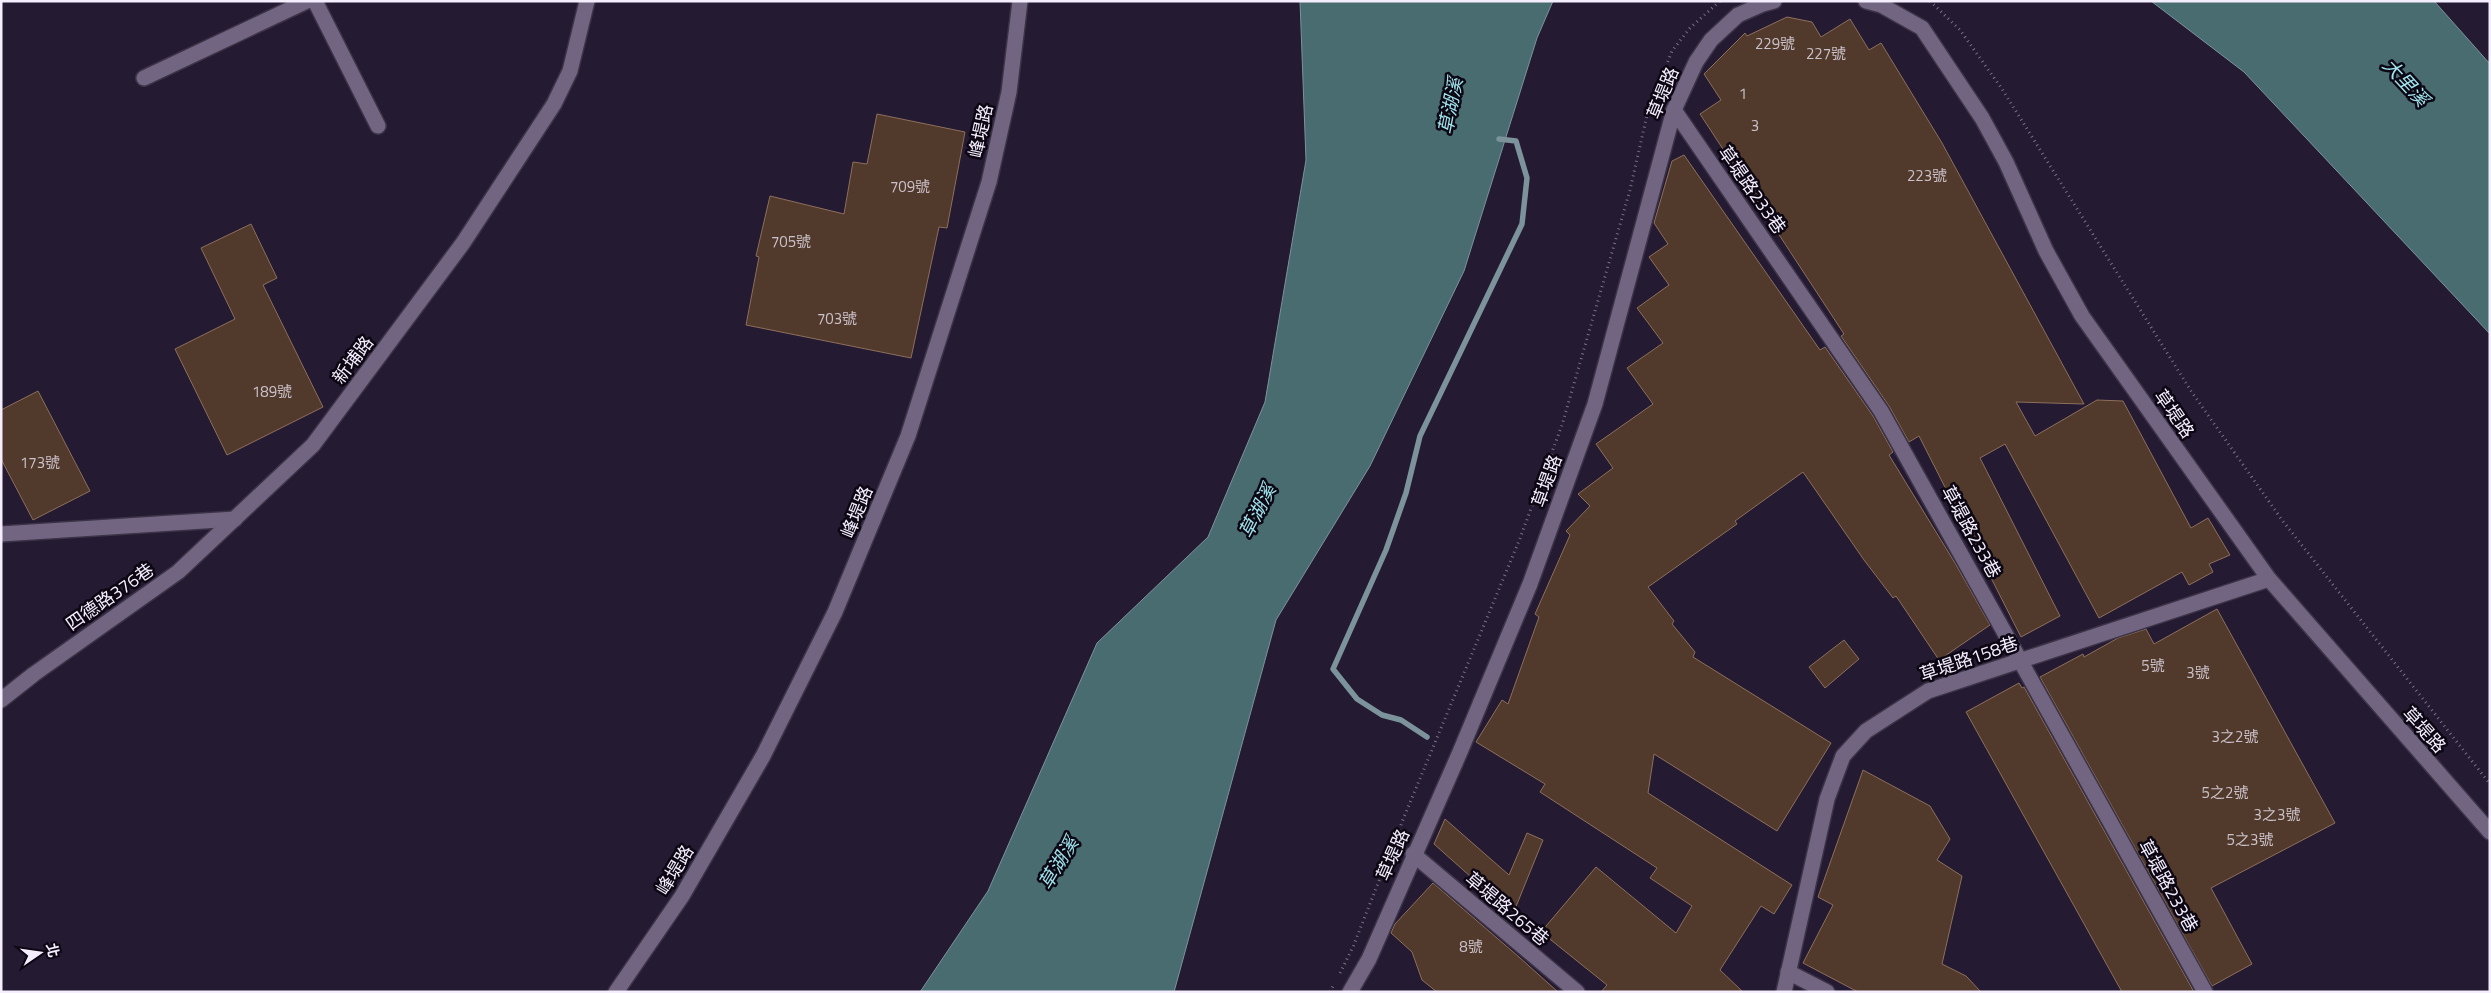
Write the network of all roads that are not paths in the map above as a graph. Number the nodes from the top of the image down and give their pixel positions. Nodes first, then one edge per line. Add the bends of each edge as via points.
1 (307, 1) edge
2 (315, 1) edge
3 (587, 1) edge
4 (1020, 1) edge
5 (1774, 1) edge
6 (1866, 1) edge
7 (144, 78) dead end
8 (1674, 110) junction
9 (378, 126) dead end
10 (235, 519) junction
11 (1, 534) edge
12 (2269, 579) junction
13 (2021, 661) junction
14 (1, 700) edge
15 (2490, 832) edge
16 (1413, 854) junction
17 (1788, 972) junction
18 (616, 992) edge
19 (1350, 992) edge
20 (1576, 992) edge
21 (1784, 992) edge
22 (1827, 992) edge
23 (2205, 992) edge

1 - 7 street
2 - 9 street
3 - 10 street, 新埔路 via 570,71 554,104 463,243 313,445
4 - 18 street, 峰堤路 via 1009,92 989,182 908,436 835,612 763,756 682,896
5 - 8 street, 草堤路 via 1738,15 1711,40 1696,62
6 - 12 street, 草堤路 via 1881,5 1922,28 1982,118 2006,162 2046,251 2082,316
8 - 13 street, 草堤路233巷 via 1881,411
8 - 16 street, 草堤路 via 1595,404 1530,584 1460,752
10 - 11 street
10 - 14 street, 四德路376巷 via 178,572
12 - 13 street, 草堤路158巷
12 - 15 street, 草堤路
13 - 17 street, 草堤路158巷 via 1928,691 1866,731 1843,756 1827,799
13 - 23 street, 草堤路233巷
16 - 19 street, 草堤路 via 1369,958
16 - 20 street, 草堤路265巷
17 - 21 street, 草堤路158巷
17 - 22 street

